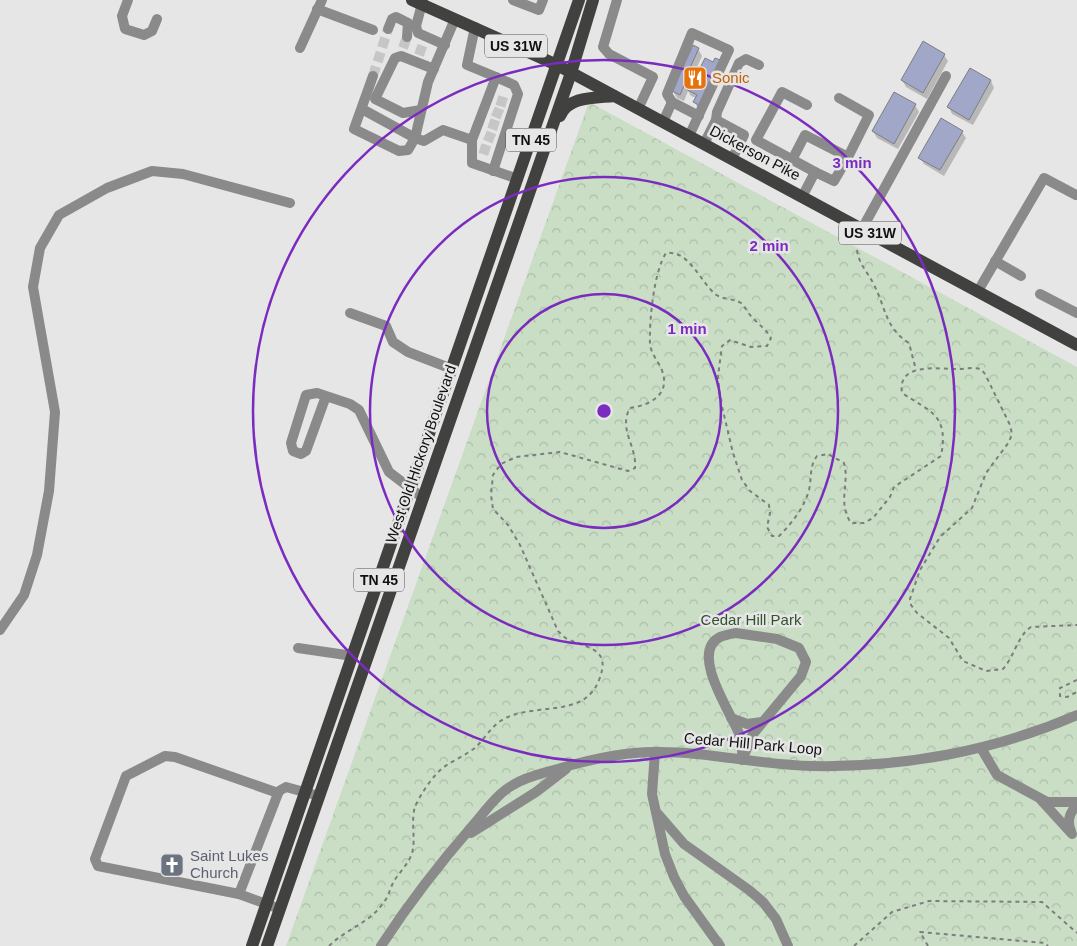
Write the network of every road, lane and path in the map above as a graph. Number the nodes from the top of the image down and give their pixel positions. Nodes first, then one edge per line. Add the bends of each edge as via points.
1 (128, 0) edge
2 (513, 0) edge
3 (543, 0) edge
4 (579, 0) edge
5 (593, 0) edge
6 (617, 0) edge
7 (419, 1) edge
8 (320, 5) edge
9 (157, 19) dead end
10 (455, 19) junction
11 (475, 27) junction
12 (388, 29) dead end
13 (374, 30) dead end
14 (407, 37) tunnel mouth
15 (445, 45) junction
16 (300, 48) dead end
17 (557, 65) junction
18 (759, 65) dead end
19 (434, 69) junction
20 (571, 73) junction
21 (373, 76) tunnel mouth
22 (946, 76) dead end
23 (496, 78) junction
24 (614, 96) junction
25 (839, 98) dead end
26 (672, 102) junction
27 (807, 105) dead end
28 (362, 109) junction
29 (638, 109) junction
30 (421, 110) junction
31 (698, 116) junction
32 (716, 120) junction
33 (663, 122) junction
34 (689, 136) junction
35 (415, 138) junction
36 (477, 140) junction
37 (704, 144) junction
38 (848, 157) junction
39 (732, 160) junction
40 (792, 160) junction
41 (493, 171) junction
42 (815, 172) junction
43 (535, 178) junction
44 (518, 179) junction
45 (802, 196) junction
46 (1076, 196) dead end
47 (290, 203) dead end
48 (862, 229) junction
49 (856, 250) dead end
50 (995, 261) junction
51 (1021, 276) dead end
52 (978, 291) junction
53 (1040, 294) dead end
54 (350, 313) dead end
55 (1077, 313) edge
56 (1077, 345) edge
57 (452, 369) junction
58 (916, 370) junction
59 (326, 396) junction
60 (410, 489) junction
61 (423, 498) junction
62 (1077, 625) edge
63 (0, 630) edge
64 (298, 648) dead end
65 (353, 656) junction
66 (1077, 680) edge
67 (1077, 692) edge
68 (1077, 715) edge
69 (730, 718) junction
70 (762, 722) junction
71 (981, 748) junction
72 (655, 752) junction
73 (742, 760) junction
74 (571, 765) junction
75 (306, 792) junction
76 (278, 793) junction
77 (319, 796) junction
78 (1038, 798) junction
79 (1077, 804) edge
80 (656, 811) junction
81 (1075, 836) edge
82 (455, 845) junction
83 (239, 894) junction
84 (267, 904) junction
85 (280, 908) junction
86 (1077, 933) edge
87 (252, 946) edge
88 (267, 946) edge
89 (329, 946) edge
90 (381, 946) edge
91 (720, 946) edge
92 (788, 946) edge
93 (854, 946) edge
94 (928, 946) edge
95 (1048, 946) edge

1 - 9 street via 122,16 125,29 144,35 152,31
2 - 3 street via 539,10
4 - 17 main road, West Old Hickory Boulevard / TN 45
5 - 20 main road, West Old Hickory Boulevard / TN 45
6 - 29 street via 603,47 609,54 653,77
7 - 10 main road, Dickerson Pike / US 31W
7 - 15 street via 418,33 425,41
8 - 13 street
8 - 16 street
10 - 11 main road, Dickerson Pike / US 31W
10 - 15 street
11 - 17 main road, Dickerson Pike / US 31W
11 - 23 street via 466,65
12 - 14 street via 392,18 402,19 408,22
15 - 19 street
17 - 20 main road, Dickerson Pike / US 31W
17 - 44 main road, West Old Hickory Boulevard / TN 45
18 - 32 street via 746,59 739,63
19 - 30 street
19 - 30 street via 402,52 394,58 375,98 403,113
20 - 24 main road, Dickerson Pike / US 31W
20 - 43 main road, West Old Hickory Boulevard / TN 45
21 - 28 street
22 - 48 street
23 - 36 street via 493,99
23 - 41 street via 516,87 518,94 504,128
24 - 29 main road, Dickerson Pike / US 31W
24 - 43 main road via 583,99 563,110 542,171
25 - 38 street via 868,115
26 - 31 street
26 - 31 street via 667,94 692,33 729,50
26 - 33 street
27 - 40 street via 782,92 756,140
28 - 35 street
28 - 35 street via 354,129 399,151 408,150
29 - 33 main road, Dickerson Pike / US 31W
30 - 35 street
31 - 34 street
32 - 37 street
32 - 39 street via 744,136
33 - 34 main road, Dickerson Pike / US 31W
34 - 37 main road, Dickerson Pike / US 31W
35 - 36 street via 424,141 444,130
36 - 41 street via 472,163
37 - 39 main road, Dickerson Pike / US 31W
38 - 40 street via 805,135
38 - 42 street via 834,181
39 - 45 main road, Dickerson Pike / US 31W
40 - 42 street
41 - 44 street
42 - 45 street
43 - 61 main road, West Old Hickory Boulevard / TN 45
44 - 57 main road, West Old Hickory Boulevard / TN 45
45 - 48 main road, Dickerson Pike / US 31W
46 - 50 street via 1044,178
47 - 63 street via 184,174 152,171 107,188 59,215 40,248 33,287 55,412 49,491 37,555 24,595
48 - 52 main road, Dickerson Pike / US 31W
49 - 58 path via 894,332 910,343
50 - 51 street
50 - 52 street
52 - 56 main road, Dickerson Pike / US 31W
53 - 55 street
54 - 57 street via 386,326 393,342 408,352
57 - 60 main road, West Old Hickory Boulevard / TN 45
58 - 62 path via 980,369 1012,434 986,473 972,508 949,527 929,555 914,586 910,605 949,638 963,661 986,671 1003,669 1025,631 1031,627
58 - 89 path via 905,378 902,393 935,415 944,437 941,456 894,487 873,518 857,525 851,523 846,515 844,462 828,454 817,456 812,463 806,497 797,514 779,536 772,536 767,527 769,505 742,480 725,422 718,376 722,346 730,340 760,348 768,346 771,338 766,328 753,319 740,303 715,294 685,260 673,252 666,253 659,264 650,344 664,378 663,390 645,406 630,408 626,416 625,426 636,459 635,468 628,471 560,452 516,457 501,464 493,475 493,509 520,545 558,631 568,640 582,643 602,657 604,665 599,682 582,702 522,711 500,722 475,747 442,769 415,809 413,852 394,880 386,900 365,923 348,929
59 - 59 street via 317,393 306,395 291,443 293,451 301,454 306,451
59 - 60 street via 359,410 389,472
60 - 61 street
60 - 65 main road, West Old Hickory Boulevard / TN 45
61 - 77 main road, West Old Hickory Boulevard / TN 45
64 - 65 street
65 - 75 main road, West Old Hickory Boulevard / TN 45
66 - 67 path via 1060,688 1059,692 1060,696 1067,697
68 - 71 street, Cedar Hill Park Loop via 1018,738
69 - 70 street via 747,724
69 - 70 street via 709,668 710,656 719,637 751,634 799,648 806,662 801,676
69 - 73 street via 740,736
70 - 73 street
71 - 73 street, Cedar Hill Park Loop via 908,760 844,765 789,765
71 - 78 street via 996,775
72 - 73 street, Cedar Hill Park Loop
72 - 74 street, Cedar Hill Park Loop via 605,757
72 - 80 street via 652,794
74 - 82 street, Cedar Hill Park Loop
74 - 82 street, Cedar Hill Park Loop via 514,784 496,799
75 - 76 street via 286,787
75 - 77 street
75 - 84 main road, West Old Hickory Boulevard / TN 45
76 - 83 street
76 - 83 street via 188,760 165,756 126,776 95,858 98,866
77 - 85 main road, West Old Hickory Boulevard / TN 45
78 - 79 street
78 - 81 street
79 - 81 street via 1068,821
80 - 91 street via 665,854 674,877
80 - 92 street via 684,844 763,902 776,919
82 - 90 street, Cedar Hill Park Loop via 414,895
83 - 84 street
84 - 85 street
84 - 87 main road, West Old Hickory Boulevard / TN 45
85 - 88 main road, West Old Hickory Boulevard / TN 45
86 - 93 path via 1042,902 929,900 892,912
94 - 95 path via 920,932 1045,943

